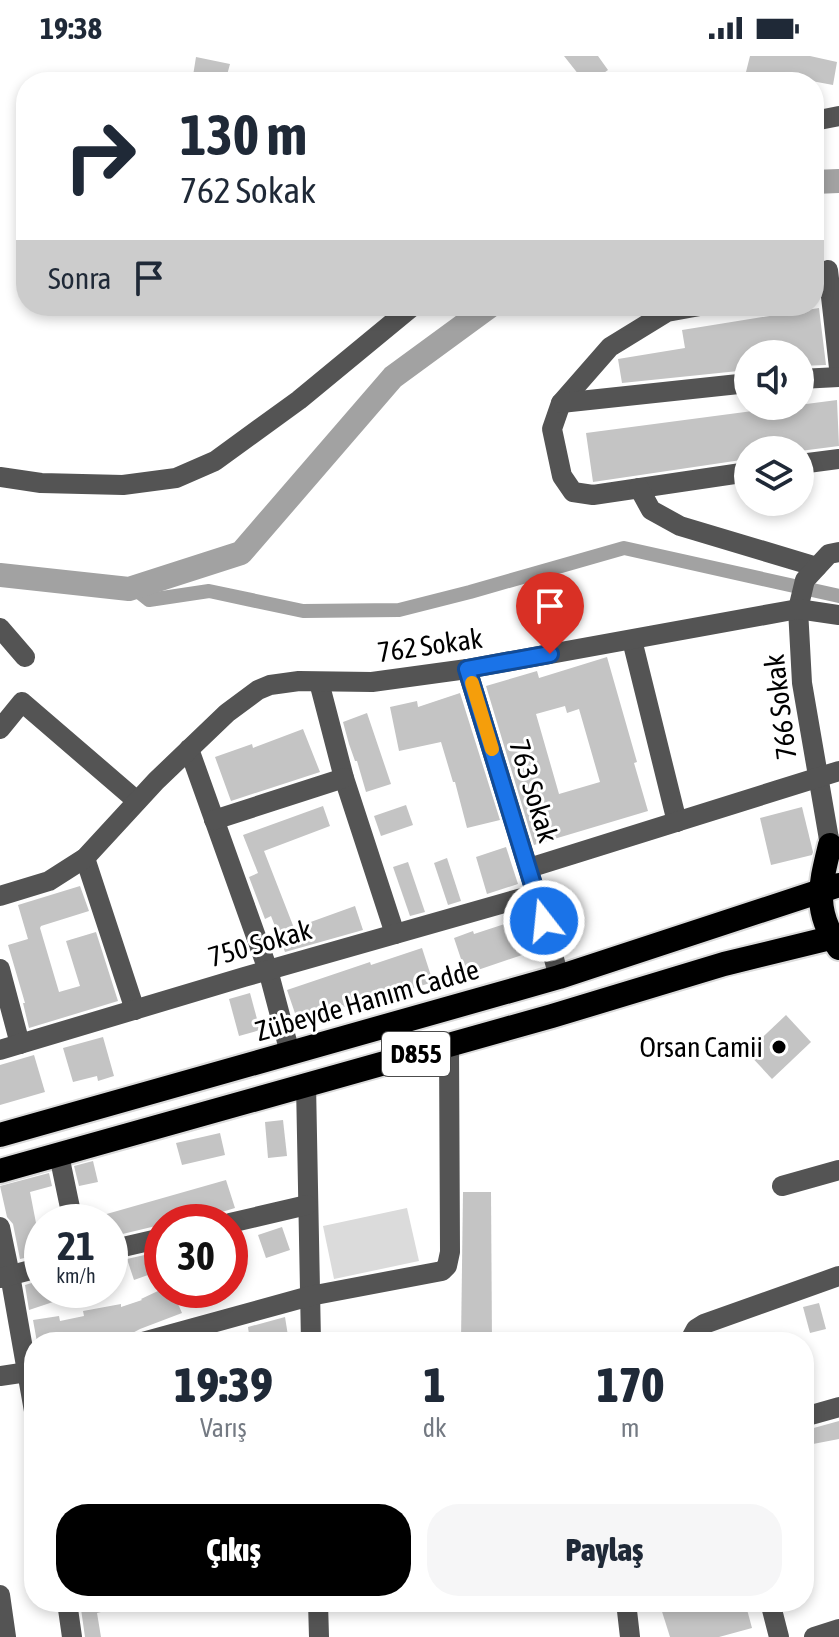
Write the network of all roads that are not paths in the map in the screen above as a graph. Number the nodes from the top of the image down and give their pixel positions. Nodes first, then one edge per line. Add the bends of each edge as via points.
1 (827, 274) edge
2 (401, 316) edge
3 (660, 316) edge
4 (839, 368) edge
5 (839, 377) edge
6 (814, 378) edge
7 (734, 384) edge
8 (561, 403) junction
9 (839, 459) edge
10 (814, 462) edge
11 (734, 474) edge
12 (0, 477) edge
13 (639, 488) junction
14 (839, 552) edge
15 (817, 567) junction
16 (798, 609) junction
17 (839, 615) edge
18 (0, 628) edge
19 (632, 640) junction
20 (25, 657) dead end
21 (467, 669) junction
22 (319, 682) junction
23 (0, 729) edge
24 (189, 749) junction
25 (839, 771) edge
26 (817, 777) junction
27 (344, 778) junction
28 (137, 801) junction
29 (214, 820) junction
30 (677, 822) junction
31 (834, 851) edge
32 (85, 858) junction
33 (529, 868) junction
34 (829, 888) edge
35 (536, 894) junction
36 (0, 896) edge
37 (395, 934) junction
38 (837, 941) edge
39 (0, 969) edge
40 (268, 970) junction
41 (559, 977) junction
42 (135, 1010) junction
43 (449, 1045) junction
44 (10, 1047) edge
45 (290, 1053) junction
46 (306, 1084) junction
47 (0, 1135) edge
48 (59, 1155) junction
49 (839, 1170) edge
50 (0, 1171) edge
51 (782, 1186) dead end
52 (69, 1204) edge
53 (307, 1205) junction
54 (248, 1219) edge
55 (0, 1227) edge
56 (5, 1276) edge
57 (839, 1276) edge
58 (310, 1296) junction
59 (179, 1332) edge
60 (311, 1332) edge
61 (694, 1332) edge
62 (24, 1348) edge
63 (24, 1372) edge
64 (0, 1376) edge
65 (839, 1407) edge
66 (814, 1414) edge
67 (0, 1599) edge
68 (68, 1612) edge
69 (318, 1612) edge
70 (627, 1612) edge
71 (773, 1612) edge
72 (839, 1629) edge
73 (6, 1637) edge
74 (72, 1637) edge
75 (319, 1637) edge
76 (630, 1637) edge
77 (779, 1637) edge
78 (814, 1637) edge

1 - 4 street
2 - 12 street via 215,461 176,478 123,485
3 - 8 street via 610,347
5 - 6 street
7 - 8 street
8 - 13 street via 552,429 562,476 573,492 593,495
9 - 10 street
11 - 13 street
13 - 15 street via 651,510 680,526
14 - 15 street
15 - 16 street via 805,580
16 - 17 street, 762 Sokak
16 - 19 street, 762 Sokak
16 - 26 street, 766 Sokak via 802,683
18 - 20 street
19 - 21 street, 762 Sokak
19 - 30 street
21 - 22 street, 762 Sokak via 372,682
21 - 33 street, 763 Sokak
22 - 24 street, 762 Sokak via 258,690
22 - 27 street
23 - 28 street via 22,702
24 - 28 street
24 - 29 street
25 - 26 street
26 - 30 street
26 - 31 street, 766 Sokak
27 - 29 street
27 - 37 street
28 - 32 street
29 - 40 street
30 - 33 street
31 - 34 highway
32 - 36 street via 49,881
32 - 42 street
33 - 35 street, 763 Sokak
34 - 38 highway, D855 via 822,914
34 - 41 highway, Zübeyde Hanım Cadde / D855
35 - 37 street, 750 Sokak
35 - 41 street, 763 Sokak
37 - 40 street, 750 Sokak
38 - 43 highway, D855 via 724,964
39 - 44 street
40 - 42 street, 750 Sokak
40 - 45 street
41 - 45 highway, Zübeyde Hanım Cadde / D855
42 - 44 street, 750 Sokak
43 - 46 highway, D855
43 - 58 street via 450,1260 442,1271
45 - 47 highway, Zübeyde Hanım Cadde / D855
46 - 48 highway, D855
46 - 53 street
48 - 50 highway, D855
48 - 52 street
49 - 51 street
53 - 54 street
53 - 58 street
55 - 56 street
56 - 62 street
57 - 61 street
58 - 59 street
58 - 60 street
63 - 64 street
65 - 66 street
67 - 73 street
68 - 74 street
69 - 75 street
70 - 76 street
71 - 77 street
72 - 78 street

